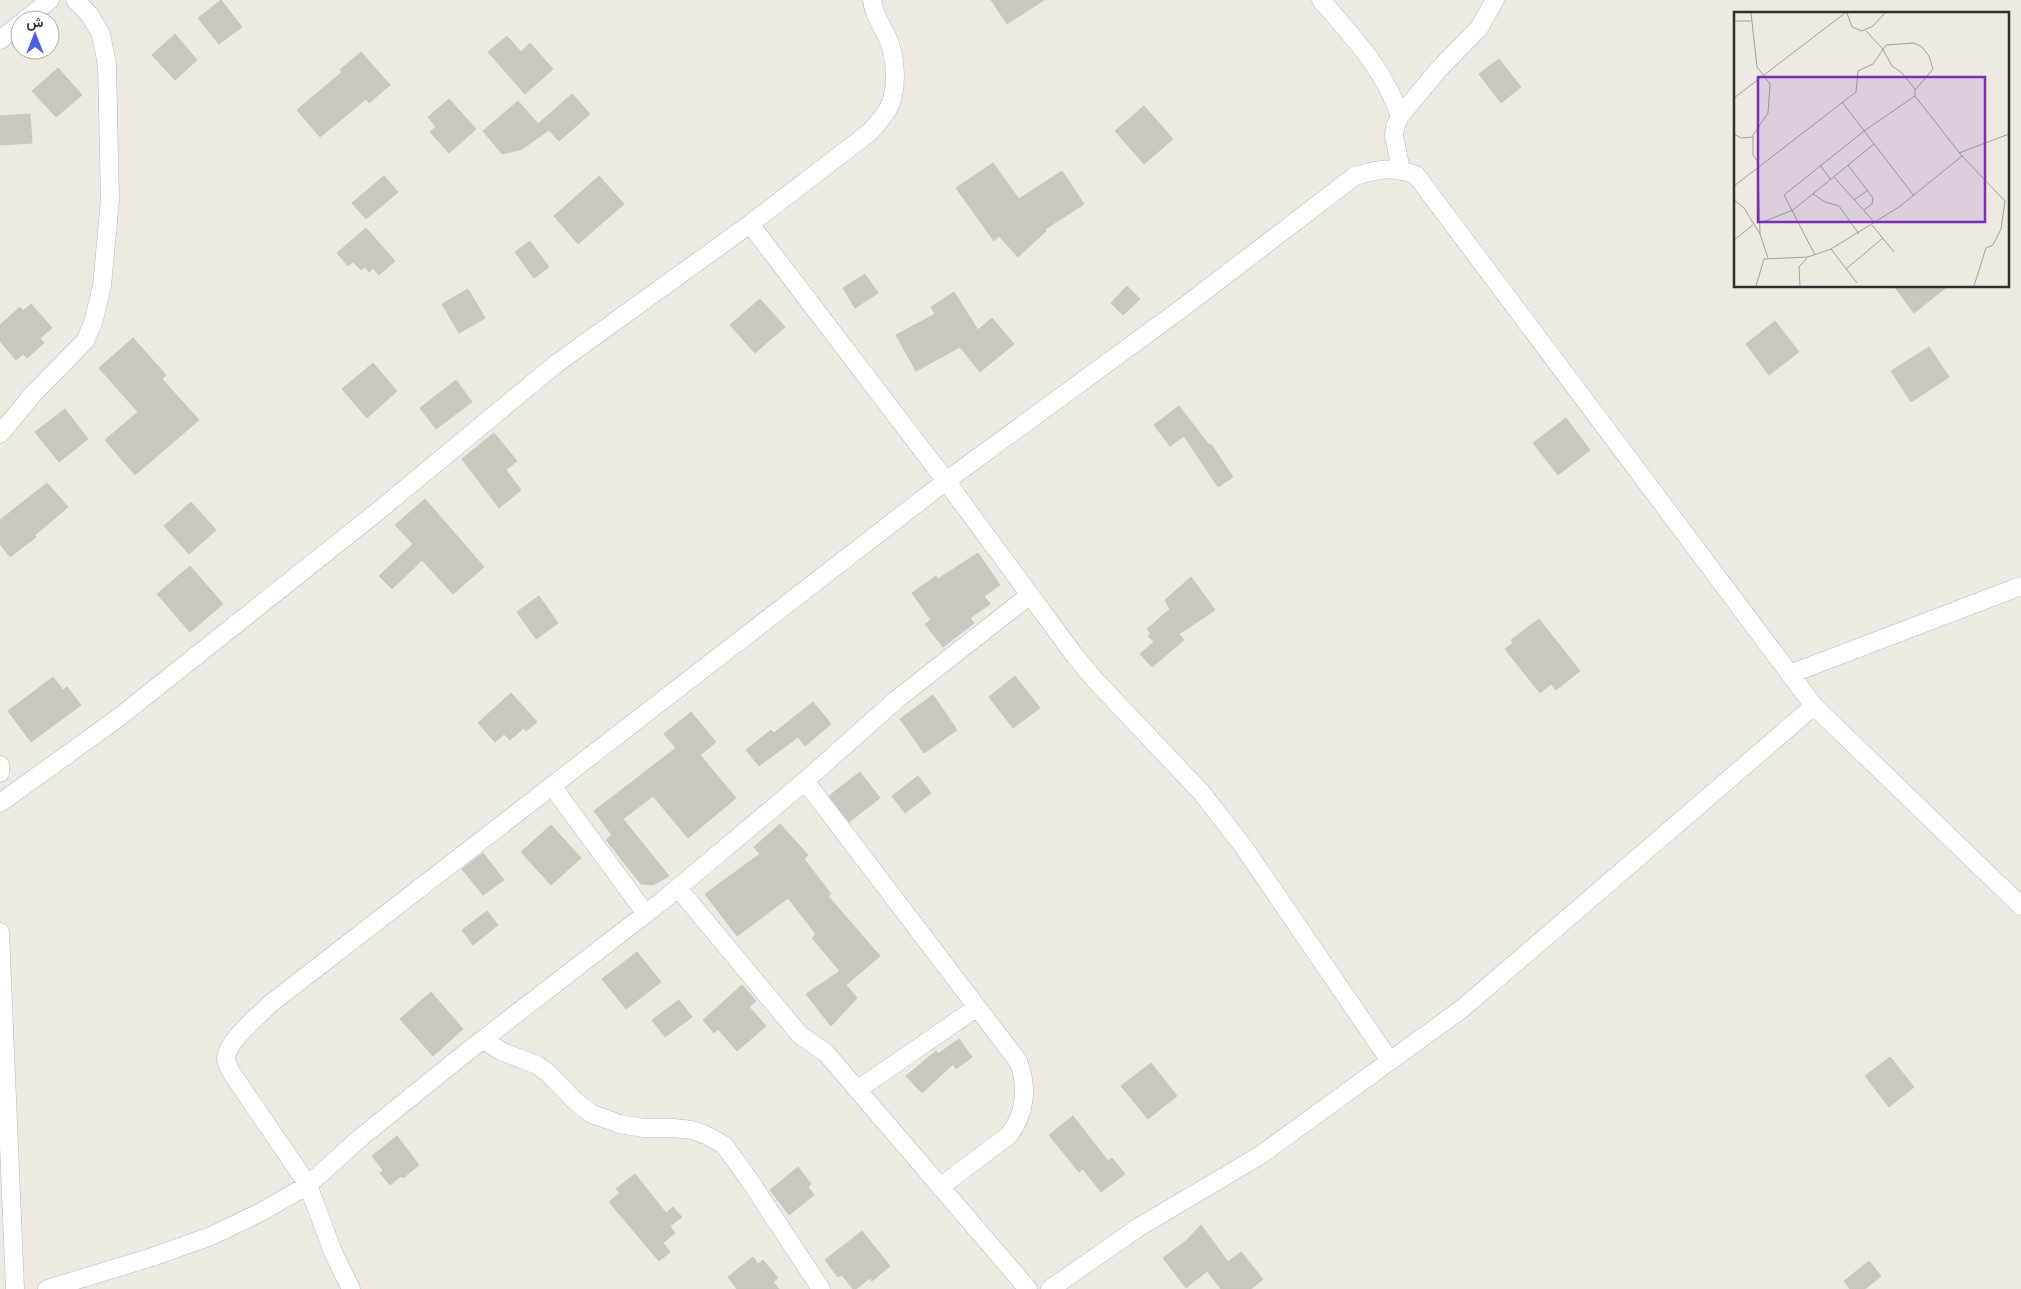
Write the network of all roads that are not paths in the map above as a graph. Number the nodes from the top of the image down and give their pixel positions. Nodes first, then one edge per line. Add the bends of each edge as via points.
1 (50, 0) edge
2 (74, 0) edge
3 (872, 0) edge
4 (1321, 0) edge
5 (1495, 0) edge
6 (38, 10) edge
7 (10, 32) edge
8 (0, 40) edge
9 (1400, 116) junction
10 (1401, 170) junction
11 (750, 224) junction
12 (0, 434) edge
13 (946, 480) junction
14 (2021, 586) edge
15 (1030, 595) junction
16 (1790, 674) junction
17 (1814, 706) junction
18 (0, 765) edge
19 (0, 774) edge
20 (805, 781) junction
21 (552, 786) junction
22 (0, 803) edge
23 (678, 888) junction
24 (2021, 906) edge
25 (646, 914) junction
26 (0, 932) edge
27 (976, 1008) junction
28 (483, 1040) junction
29 (1390, 1061) junction
30 (857, 1090) junction
31 (308, 1185) junction
32 (940, 1187) junction
33 (15, 1289) edge
34 (47, 1289) edge
35 (351, 1289) edge
36 (821, 1289) edge
37 (1028, 1289) edge
38 (1050, 1289) edge

1 - 6 street
2 - 12 street via 89,14 101,34 107,65 110,200 102,286 85,342 34,393
3 - 11 street via 876,19 892,51 894,87 890,106 870,132
4 - 9 street via 1383,76
5 - 9 street via 1479,28
7 - 8 street
9 - 10 street via 1394,136
10 - 13 street via 1381,168 1355,176 1177,312
10 - 16 street via 1416,175
11 - 13 street
11 - 22 street via 556,364 377,512 118,718
13 - 15 street
13 - 21 street
14 - 16 street
15 - 20 street via 896,700
15 - 29 street via 1095,680 1201,792 1243,846
16 - 17 street
17 - 24 street
17 - 29 street via 1463,1008
18 - 19 street
20 - 23 street
20 - 27 street
21 - 25 street
21 - 31 street via 270,1004 228,1050 226,1060 231,1072
23 - 25 street
23 - 30 street via 800,1035 826,1053
25 - 28 street
26 - 33 street
27 - 30 street
27 - 32 street via 1018,1061 1023,1074 1022,1110 1009,1135
28 - 31 street via 360,1138
28 - 36 street via 548,1073 592,1114 644,1128 692,1130 724,1146
29 - 38 street via 1259,1156 1139,1227
30 - 32 street
31 - 34 street via 211,1236
31 - 35 street
32 - 37 street

